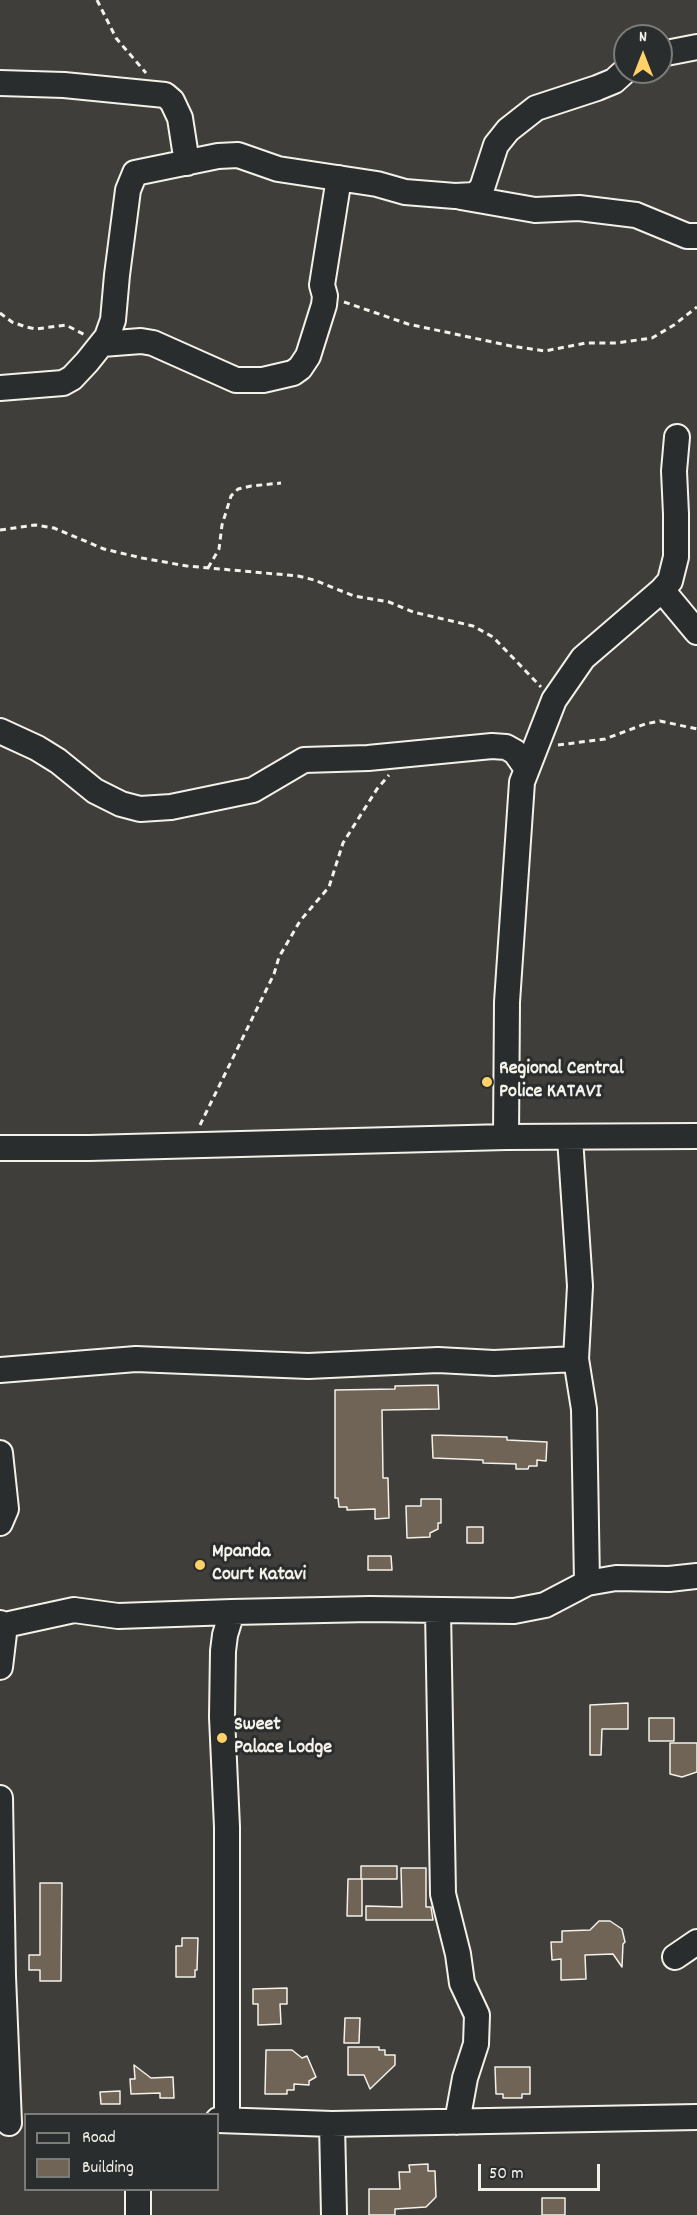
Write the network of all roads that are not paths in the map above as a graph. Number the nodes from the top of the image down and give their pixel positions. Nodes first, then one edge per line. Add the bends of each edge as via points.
1 (697, 47) edge
2 (673, 52) edge
3 (613, 81) edge
4 (0, 83) edge
5 (187, 163) junction
6 (339, 178) junction
7 (455, 196) junction
8 (697, 236) edge
9 (102, 344) junction
10 (0, 388) edge
11 (678, 437) dead end
12 (662, 590) junction
13 (697, 632) edge
14 (0, 731) edge
15 (531, 758) junction
16 (697, 1136) edge
17 (506, 1137) junction
18 (570, 1138) junction
19 (0, 1148) edge
20 (576, 1359) junction
21 (0, 1370) edge
22 (0, 1453) edge
23 (0, 1523) edge
24 (697, 1576) edge
25 (587, 1583) junction
26 (438, 1610) junction
27 (232, 1611) junction
28 (3, 1624) edge
29 (0, 1667) edge
30 (0, 1798) edge
31 (697, 1942) edge
32 (675, 1957) dead end
33 (697, 2117) edge
34 (222, 2119) edge
35 (457, 2122) junction
36 (11, 2123) edge
37 (332, 2124) junction
38 (138, 2191) edge
39 (138, 2215) edge
40 (334, 2215) edge

1 - 2 street
3 - 7 street via 536,108 496,145 479,193
4 - 5 street via 167,96 180,118
5 - 6 street via 238,155 278,169
5 - 9 street via 135,173 131,180 113,320
6 - 7 street via 405,192
6 - 9 street via 322,285 325,296 308,356 293,373 236,380 153,343
7 - 8 street via 535,210 579,208 636,215 687,236
9 - 10 street via 63,383
11 - 12 street via 674,471 676,556 670,581
12 - 13 street
12 - 15 street via 583,658 554,700
14 - 15 street via 58,761 96,791 140,809 171,807 253,790 304,760 492,746 506,747
15 - 17 street via 522,782 507,1002
16 - 18 street
17 - 18 street
17 - 19 street
18 - 20 street via 580,1286
20 - 21 street via 308,1366 136,1359
20 - 25 street via 584,1409
22 - 23 street via 6,1509
24 - 25 street via 616,1578
25 - 26 street via 546,1605 514,1611
26 - 27 street
26 - 35 street via 443,1894 462,1983 477,2014 476,2044
27 - 28 street via 118,1616 74,1610
27 - 34 street via 223,1651 227,1827
28 - 29 street
30 - 36 street via 3,1976
31 - 32 street
33 - 35 street
34 - 37 street
35 - 37 street
37 - 40 street
38 - 39 street

